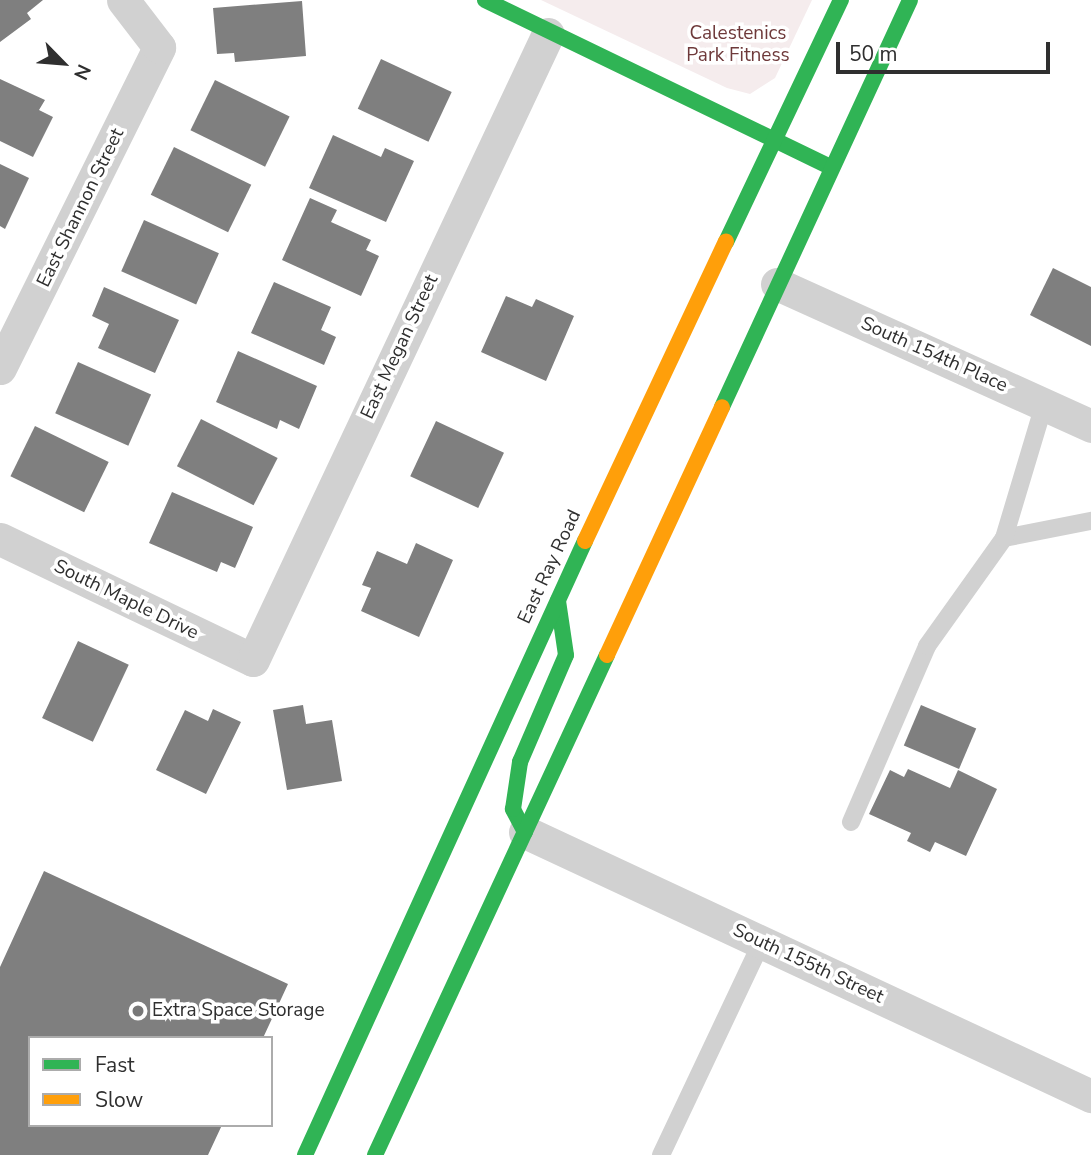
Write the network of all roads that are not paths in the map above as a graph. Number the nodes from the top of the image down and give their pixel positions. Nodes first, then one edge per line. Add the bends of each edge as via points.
1 (123, 0) edge
2 (485, 0) edge
3 (841, 0) edge
4 (910, 0) edge
5 (548, 34) junction
6 (772, 139) junction
7 (830, 167) junction
8 (777, 284) junction
9 (0, 368) edge
10 (1044, 405) junction
11 (1091, 426) edge
12 (1091, 521) edge
13 (1004, 538) junction
14 (0, 539) edge
15 (558, 601) junction
16 (253, 660) joint
17 (851, 822) dead end
18 (525, 832) junction
19 (761, 943) junction
20 (1091, 1097) edge
21 (305, 1155) edge
22 (375, 1155) edge
23 (661, 1155) edge

1 - 9 street, East Shannon Street via 159,47
2 - 5 main road
3 - 6 main road, East Ray Road
4 - 7 main road
5 - 6 main road
5 - 16 street, East Megan Street
6 - 7 main road
6 - 15 main road, East Ray Road
7 - 8 main road
8 - 10 street, South 154th Place
8 - 18 main road
10 - 11 street, South 154th Place
10 - 13 lane
12 - 13 lane
13 - 17 lane via 927,646
14 - 16 street, South Maple Drive
15 - 18 main road via 566,655 520,762 513,809
15 - 21 main road, East Ray Road
18 - 19 street, South 155th Street
18 - 22 main road
19 - 20 street, South 155th Street
19 - 23 lane

